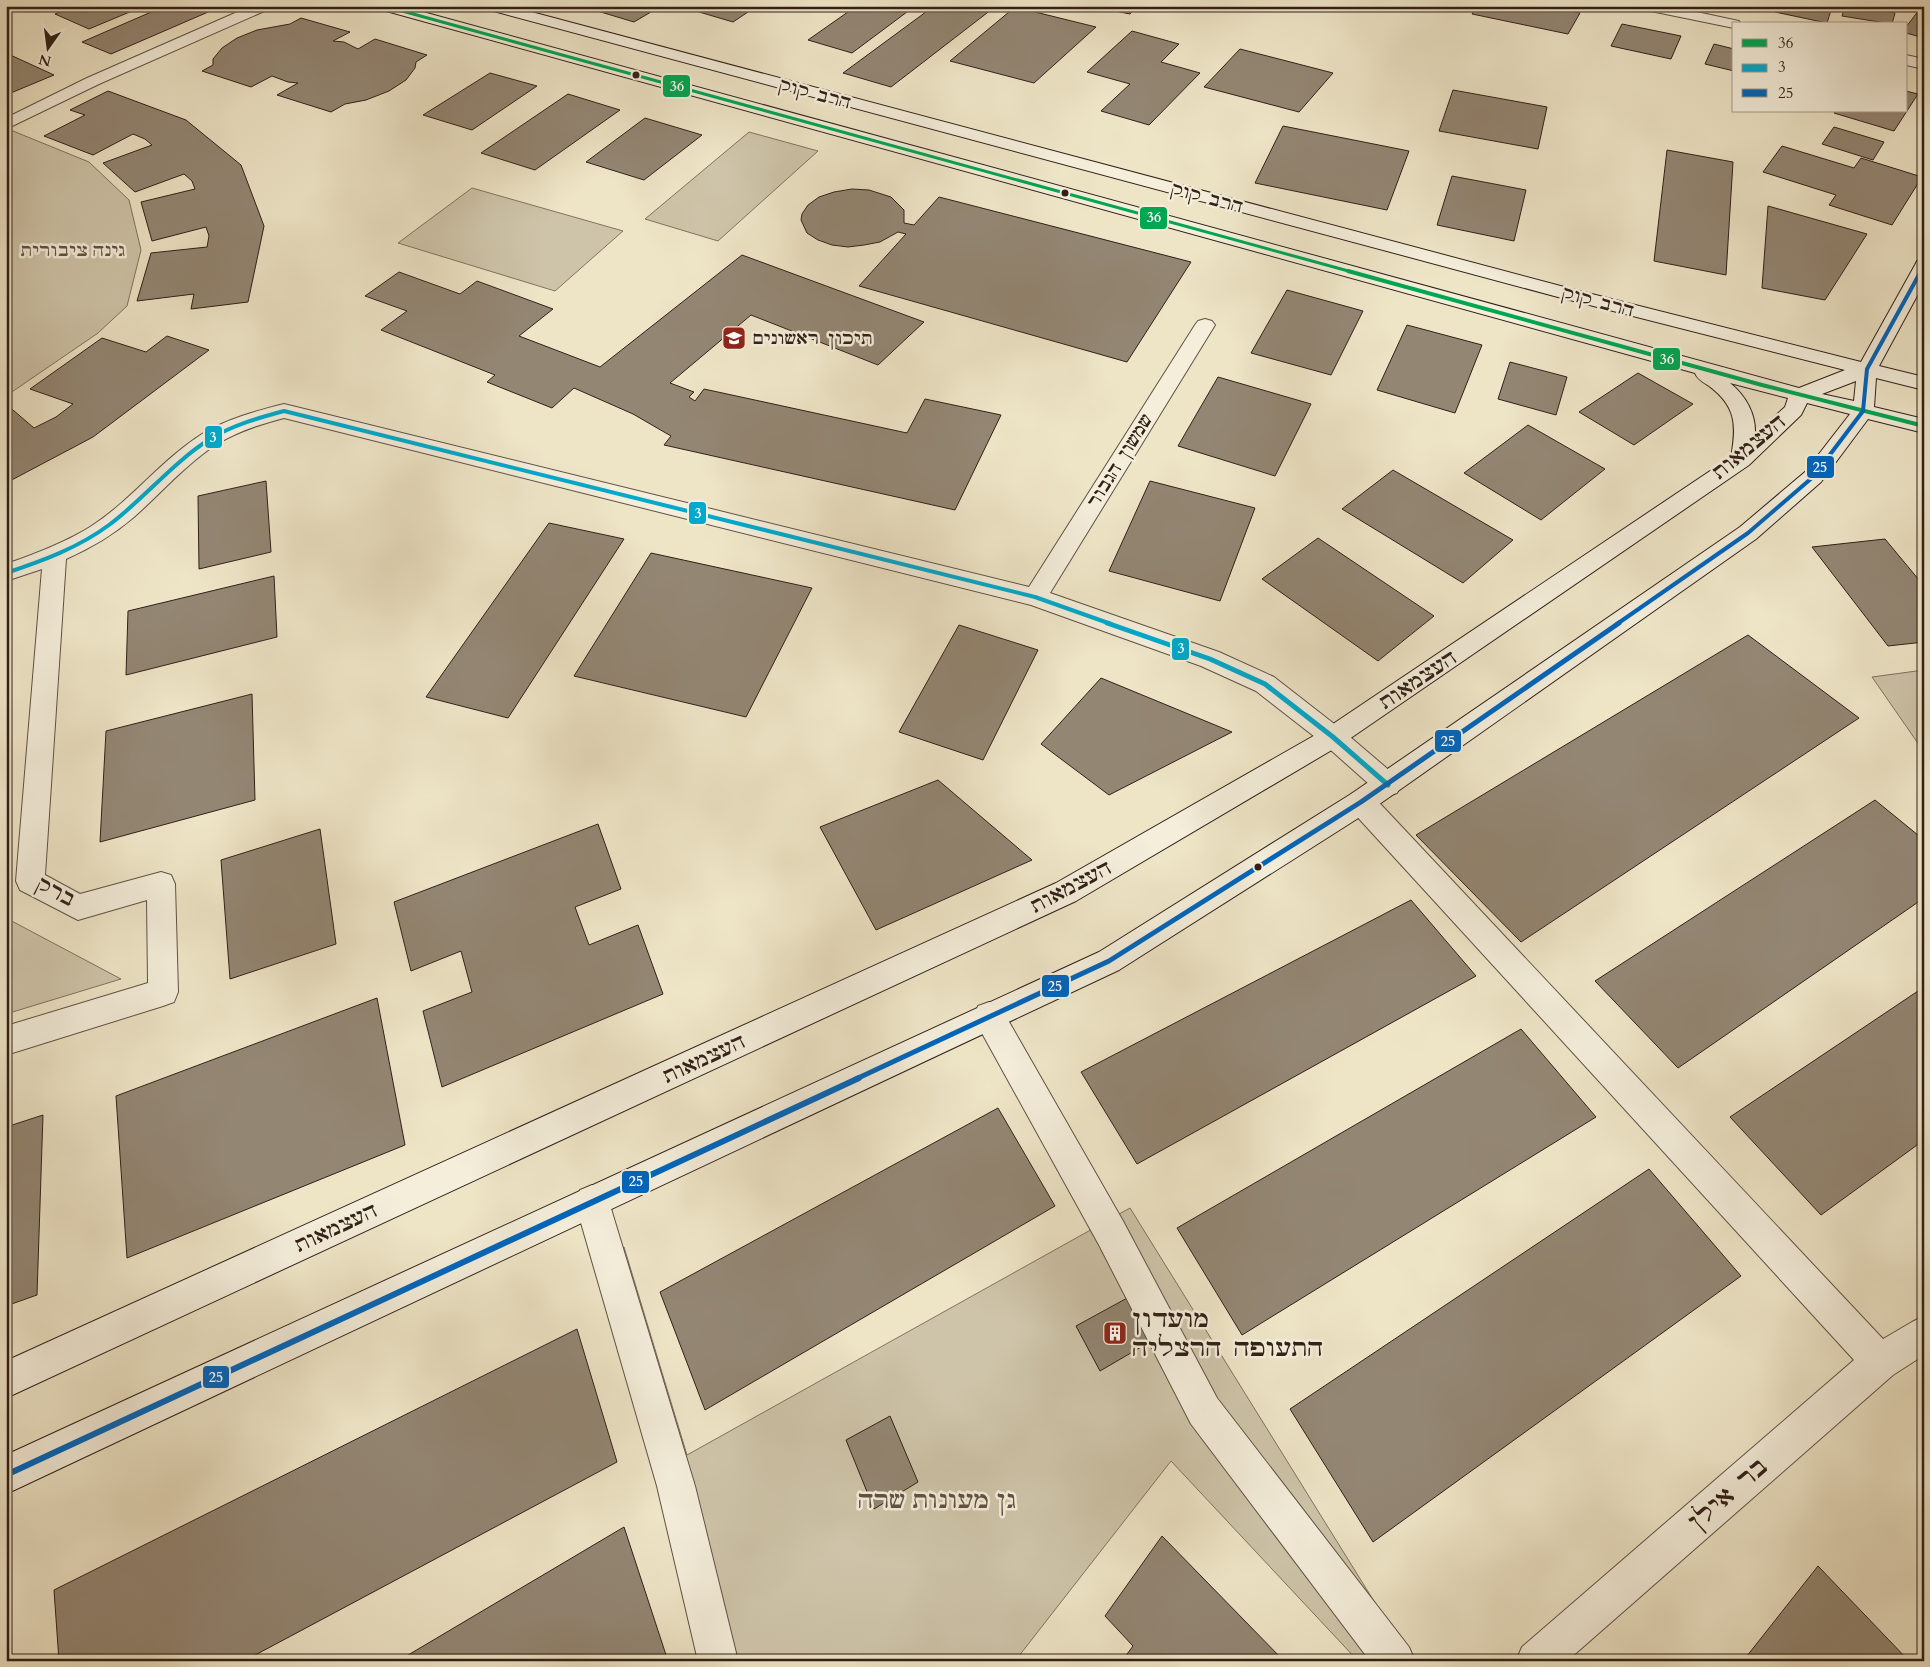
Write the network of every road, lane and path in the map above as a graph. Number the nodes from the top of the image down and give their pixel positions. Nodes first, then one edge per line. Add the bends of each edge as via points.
1 (264, 6) edge
2 (384, 6) edge
3 (491, 6) edge
4 (1646, 6) edge
5 (1732, 24) edge
6 (1908, 60) edge
7 (1924, 64) edge
8 (6, 124) edge
9 (1924, 265) edge
10 (1205, 325) dead end
11 (1681, 363) junction
12 (1867, 369) junction
13 (1924, 384) edge
14 (1798, 395) junction
15 (1863, 411) junction
16 (1924, 426) edge
17 (1741, 460) junction
18 (55, 554) junction
19 (6, 573) edge
20 (1035, 597) junction
21 (1333, 737) junction
22 (1388, 784) junction
23 (1360, 802) junction
24 (989, 1016) junction
25 (6, 1041) edge
26 (592, 1202) junction
27 (1924, 1334) edge
28 (1880, 1362) junction
29 (6, 1380) edge
30 (6, 1475) edge
31 (718, 1661) edge
32 (1395, 1661) edge
33 (1536, 1661) edge

1 - 8 street via 93,81
2 - 11 street, הרב קוק
3 - 12 street, הרב קוק via 1555,290
4 - 5 street
6 - 7 street
9 - 12 street
10 - 20 street, שמשון הגבור
11 - 14 street, הרב קוק
11 - 17 street via 1702,372 1738,402 1746,426
12 - 13 street, הרב קוק
12 - 14 street, העצמאות
12 - 15 street
14 - 15 street, הרב קוק
14 - 17 street, העצמאות via 1794,410
15 - 16 street, הרב קוק
15 - 22 street via 1813,477 1748,532
17 - 21 street, העצמאות
18 - 19 street
18 - 20 street via 110,524 192,452 224,431 284,411
18 - 25 street, ברק via 30,881 78,907 161,884 162,992
20 - 21 street via 1210,659 1265,684
21 - 22 street
21 - 29 street, העצמאות via 1066,892
22 - 23 street
23 - 24 street via 1109,961
23 - 28 street
24 - 26 street
24 - 32 street via 1111,1233 1204,1411
26 - 30 street
26 - 31 street via 676,1486
27 - 28 street, בר אילן
28 - 33 street, בר אילן

